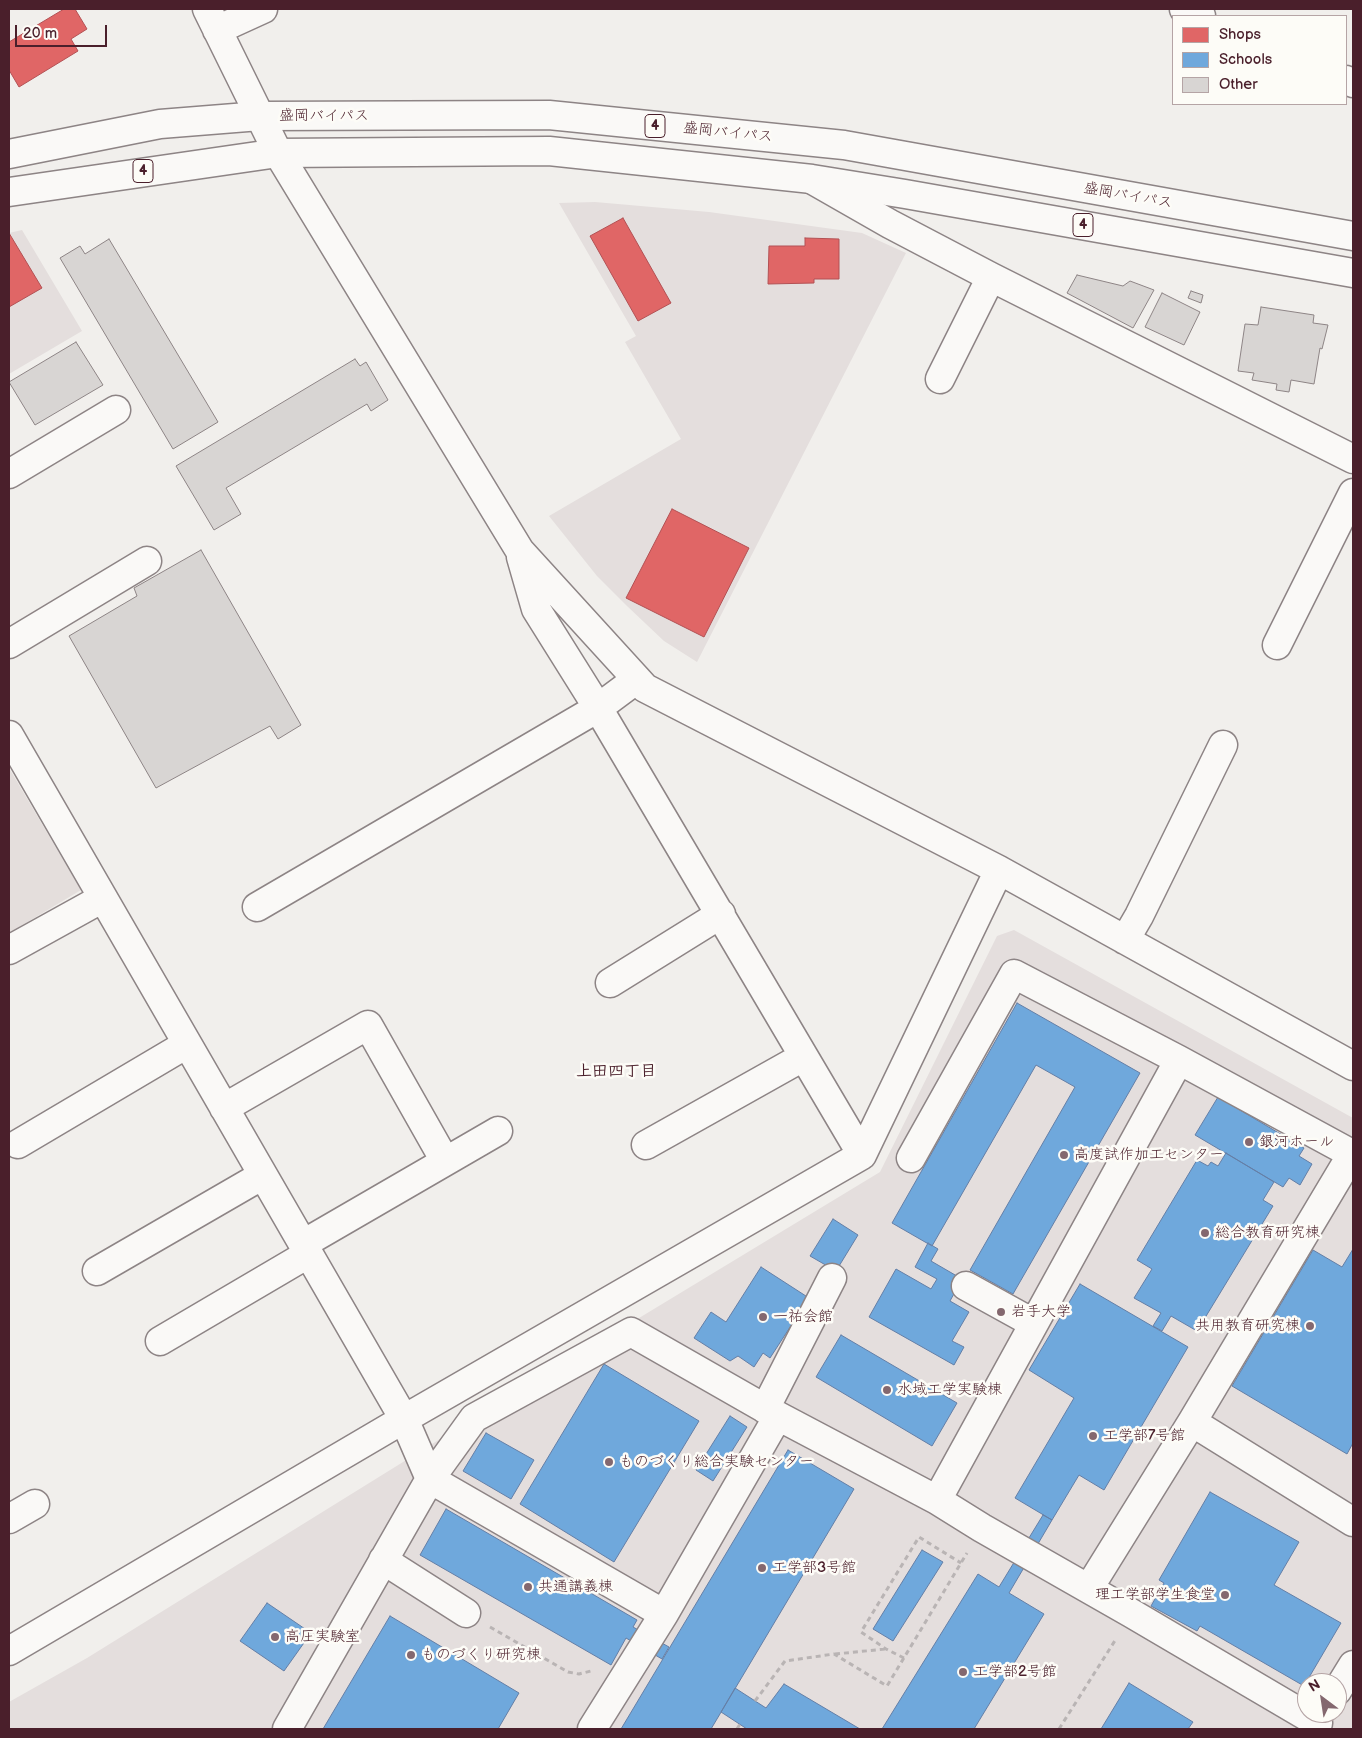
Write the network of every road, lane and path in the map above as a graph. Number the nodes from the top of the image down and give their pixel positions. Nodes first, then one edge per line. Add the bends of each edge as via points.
1 (263, 9) edge
2 (1184, 9) edge
3 (1199, 15) edge
4 (212, 19) edge
5 (260, 116) junction
6 (278, 153) junction
7 (9, 154) edge
8 (812, 179) junction
9 (9, 192) edge
10 (1353, 236) edge
11 (1353, 274) edge
12 (991, 277) junction
13 (940, 378) dead end
14 (116, 410) dead end
15 (1353, 459) edge
16 (9, 474) edge
17 (1353, 493) edge
18 (520, 551) junction
19 (147, 561) dead end
20 (9, 644) edge
21 (1276, 645) dead end
22 (638, 679) junction
23 (598, 708) junction
24 (9, 735) edge
25 (1223, 745) dead end
26 (999, 870) junction
27 (103, 898) junction
28 (257, 907) dead end
29 (721, 914) junction
30 (1125, 940) junction
31 (9, 950) edge
32 (610, 983) dead end
33 (187, 1044) junction
34 (803, 1057) junction
35 (1179, 1060) junction
36 (1353, 1066) edge
37 (224, 1108) junction
38 (498, 1131) dead end
39 (18, 1144) dead end
40 (646, 1144) dead end
41 (862, 1154) junction
42 (911, 1158) dead end
43 (445, 1161) junction
44 (263, 1175) junction
45 (306, 1249) junction
46 (97, 1271) dead end
47 (832, 1278) dead end
48 (966, 1286) dead end
49 (1033, 1323) junction
50 (160, 1341) dead end
51 (771, 1412) junction
52 (404, 1418) junction
53 (1192, 1422) junction
54 (430, 1478) junction
55 (937, 1500) junction
56 (35, 1504) dead end
57 (9, 1519) edge
58 (1353, 1522) edge
59 (982, 1528) junction
60 (383, 1560) junction
61 (961, 1563) junction
62 (1088, 1588) junction
63 (466, 1612) joint
64 (1132, 1613) junction
65 (664, 1614) junction
66 (886, 1649) junction
67 (9, 1651) edge
68 (834, 1654) junction
69 (904, 1658) junction
70 (594, 1669) dead end
71 (756, 1701) dead end
72 (1297, 1710) edge
73 (740, 1724) dead end
74 (287, 1729) edge
75 (592, 1729) edge
76 (737, 1729) edge
77 (1059, 1729) edge

1 - 4 main road
2 - 3 main road
4 - 5 main road
5 - 6 main road
5 - 7 main road, 盛岡バイパス / 4 via 160,124
5 - 10 main road, 盛岡バイパス / 4 via 549,115 844,145
6 - 8 main road, 4 via 549,151
6 - 9 main road, 4
6 - 18 main road
8 - 11 main road, 4
8 - 12 main road
12 - 13 main road
12 - 15 main road
14 - 16 main road
17 - 21 main road
18 - 22 main road
18 - 23 main road via 536,608
19 - 20 main road
22 - 23 main road
22 - 26 main road via 645,688
23 - 28 main road
23 - 29 main road
24 - 27 main road
25 - 30 main road
26 - 30 main road
26 - 41 main road
27 - 31 main road
27 - 33 main road
29 - 32 main road
29 - 34 main road
30 - 36 main road
33 - 37 main road
33 - 39 main road
34 - 40 main road
34 - 41 main road
35 - 42 main road via 1014,974
35 - 49 main road
35 - 53 main road via 1352,1154
37 - 43 main road via 368,1025
37 - 44 main road
38 - 43 main road
41 - 52 main road
43 - 45 main road
44 - 45 main road
44 - 46 main road
45 - 50 main road
45 - 52 main road
47 - 51 main road
48 - 49 main road
49 - 55 main road
51 - 54 main road via 631,1332 474,1418
51 - 55 main road
51 - 65 main road
52 - 54 main road
52 - 67 main road
53 - 58 main road
53 - 62 main road
54 - 60 main road
54 - 65 main road
55 - 59 main road
56 - 57 main road
59 - 61 path
59 - 62 main road
60 - 63 main road
60 - 74 main road
61 - 66 path via 919,1537 861,1632
61 - 69 path
62 - 64 main road
63 - 70 path via 568,1672 585,1673
64 - 72 main road
64 - 77 path
65 - 75 main road
66 - 68 path
66 - 69 path
68 - 69 path via 887,1686
68 - 71 path via 785,1660
73 - 76 path

